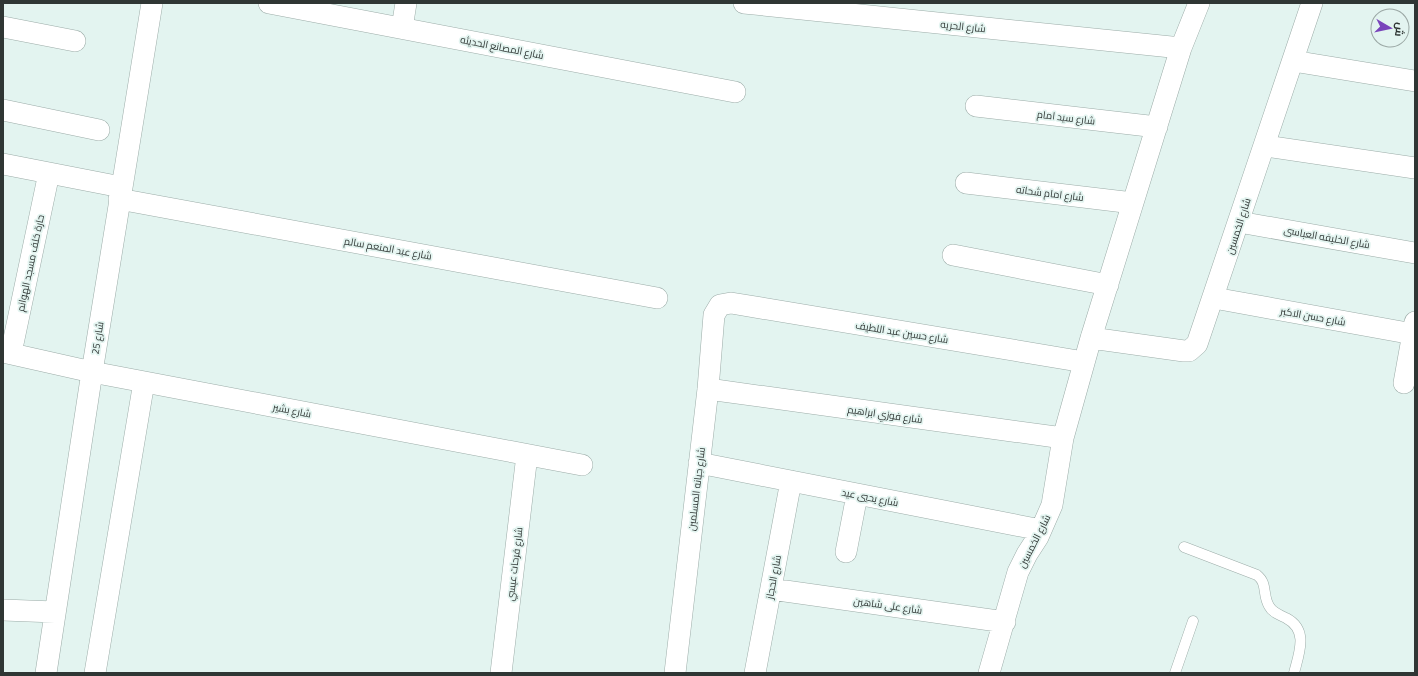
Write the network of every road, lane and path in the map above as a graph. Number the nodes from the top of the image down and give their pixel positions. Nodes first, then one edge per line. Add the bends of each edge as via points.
1 (152, 3) edge
2 (269, 3) edge
3 (406, 3) edge
4 (744, 3) edge
5 (1199, 3) edge
6 (1312, 3) edge
7 (330, 9) edge
8 (3, 27) edge
9 (402, 28) junction
10 (75, 41) dead end
11 (1181, 48) junction
12 (1293, 60) junction
13 (1415, 81) edge
14 (735, 92) dead end
15 (976, 106) dead end
16 (3, 110) edge
17 (1157, 128) junction
18 (99, 130) dead end
19 (1264, 146) junction
20 (3, 164) edge
21 (1415, 168) edge
22 (50, 173) junction
23 (966, 183) dead end
24 (120, 193) junction
25 (1133, 203) junction
26 (1239, 222) junction
27 (1415, 253) edge
28 (953, 255) dead end
29 (1108, 284) junction
30 (657, 298) dead end
31 (1214, 298) junction
32 (720, 305) joint
33 (1414, 328) edge
34 (1091, 338) junction
35 (7, 352) edge
36 (1084, 362) junction
37 (92, 372) junction
38 (144, 382) junction
39 (1404, 383) dead end
40 (708, 389) junction
41 (1063, 438) junction
42 (527, 455) junction
43 (699, 463) junction
44 (582, 465) dead end
45 (791, 482) junction
46 (857, 495) junction
47 (1041, 530) junction
48 (1184, 546) dead end
49 (846, 552) dead end
50 (771, 589) junction
51 (3, 610) edge
52 (55, 612) junction
53 (1192, 621) dead end
54 (1005, 622) junction
55 (46, 673) edge
56 (95, 673) edge
57 (501, 673) edge
58 (675, 673) edge
59 (755, 673) edge
60 (989, 673) edge
61 (1175, 673) edge
62 (1294, 673) edge

1 - 24 street, شارع 25
2 - 7 street, شارع المصانع الحديثه
3 - 9 street
4 - 11 street, شارع الحريه
5 - 11 street, شارع الخمسين
6 - 12 street, شارع الخمسين
7 - 9 street, شارع المصانع الحديثه
8 - 10 street
9 - 14 street, شارع المصانع الحديثه
11 - 17 street, شارع الخمسين
12 - 13 street
12 - 19 street, شارع الخمسين
15 - 17 street, شارع سيد امام
16 - 18 street
17 - 25 street, شارع الخمسين
19 - 21 street
19 - 26 street, شارع الخمسين
20 - 22 street, شارع عبد المنعم سالم
22 - 24 street, شارع عبد المنعم سالم
22 - 35 street, حارة خلف مسجد الهوانم
23 - 25 street, شارع امام شحاته
24 - 30 street, شارع عبد المنعم سالم
24 - 37 street, شارع 25
25 - 29 street, شارع الخمسين
26 - 27 street, شارع الخليفه العباسى
26 - 31 street, شارع الخمسين
28 - 29 street
29 - 34 street, شارع الخمسين
31 - 33 street, شارع حسن الاكبر
31 - 34 street, شارع الخمسين via 1200,340 1189,351
32 - 36 street, شارع حسين عبد اللطيف via 731,303
32 - 40 street, شارع جبانه المسلمين via 714,315
33 - 39 street
34 - 36 street, شارع الخمسين
35 - 37 street, شارع بشير
36 - 41 street, شارع الخمسين
37 - 38 street, شارع بشير
37 - 52 street, شارع 25
38 - 42 street, شارع بشير
38 - 56 street
40 - 41 street, شارع فوزي ابراهيم
40 - 43 street, شارع جبانه المسلمين
41 - 47 street, شارع الخمسين via 1052,505
42 - 44 street, شارع بشير
42 - 57 street, شارع فرحات عيسي
43 - 45 street, شارع يحيي عيد
43 - 58 street, شارع جبانه المسلمين
45 - 46 street, شارع يحيي عيد
45 - 50 street, شارع الحجاز
46 - 47 street, شارع يحيي عيد
46 - 49 street
47 - 54 street, شارع الخمسين via 1018,572
48 - 62 lane via 1261,578 1271,609 1293,622 1300,630 1302,641
50 - 54 street, شارع على شاهين
50 - 59 street, شارع الحجاز
51 - 52 street
52 - 55 street, شارع 25
53 - 61 lane
54 - 60 street, شارع الخمسين

